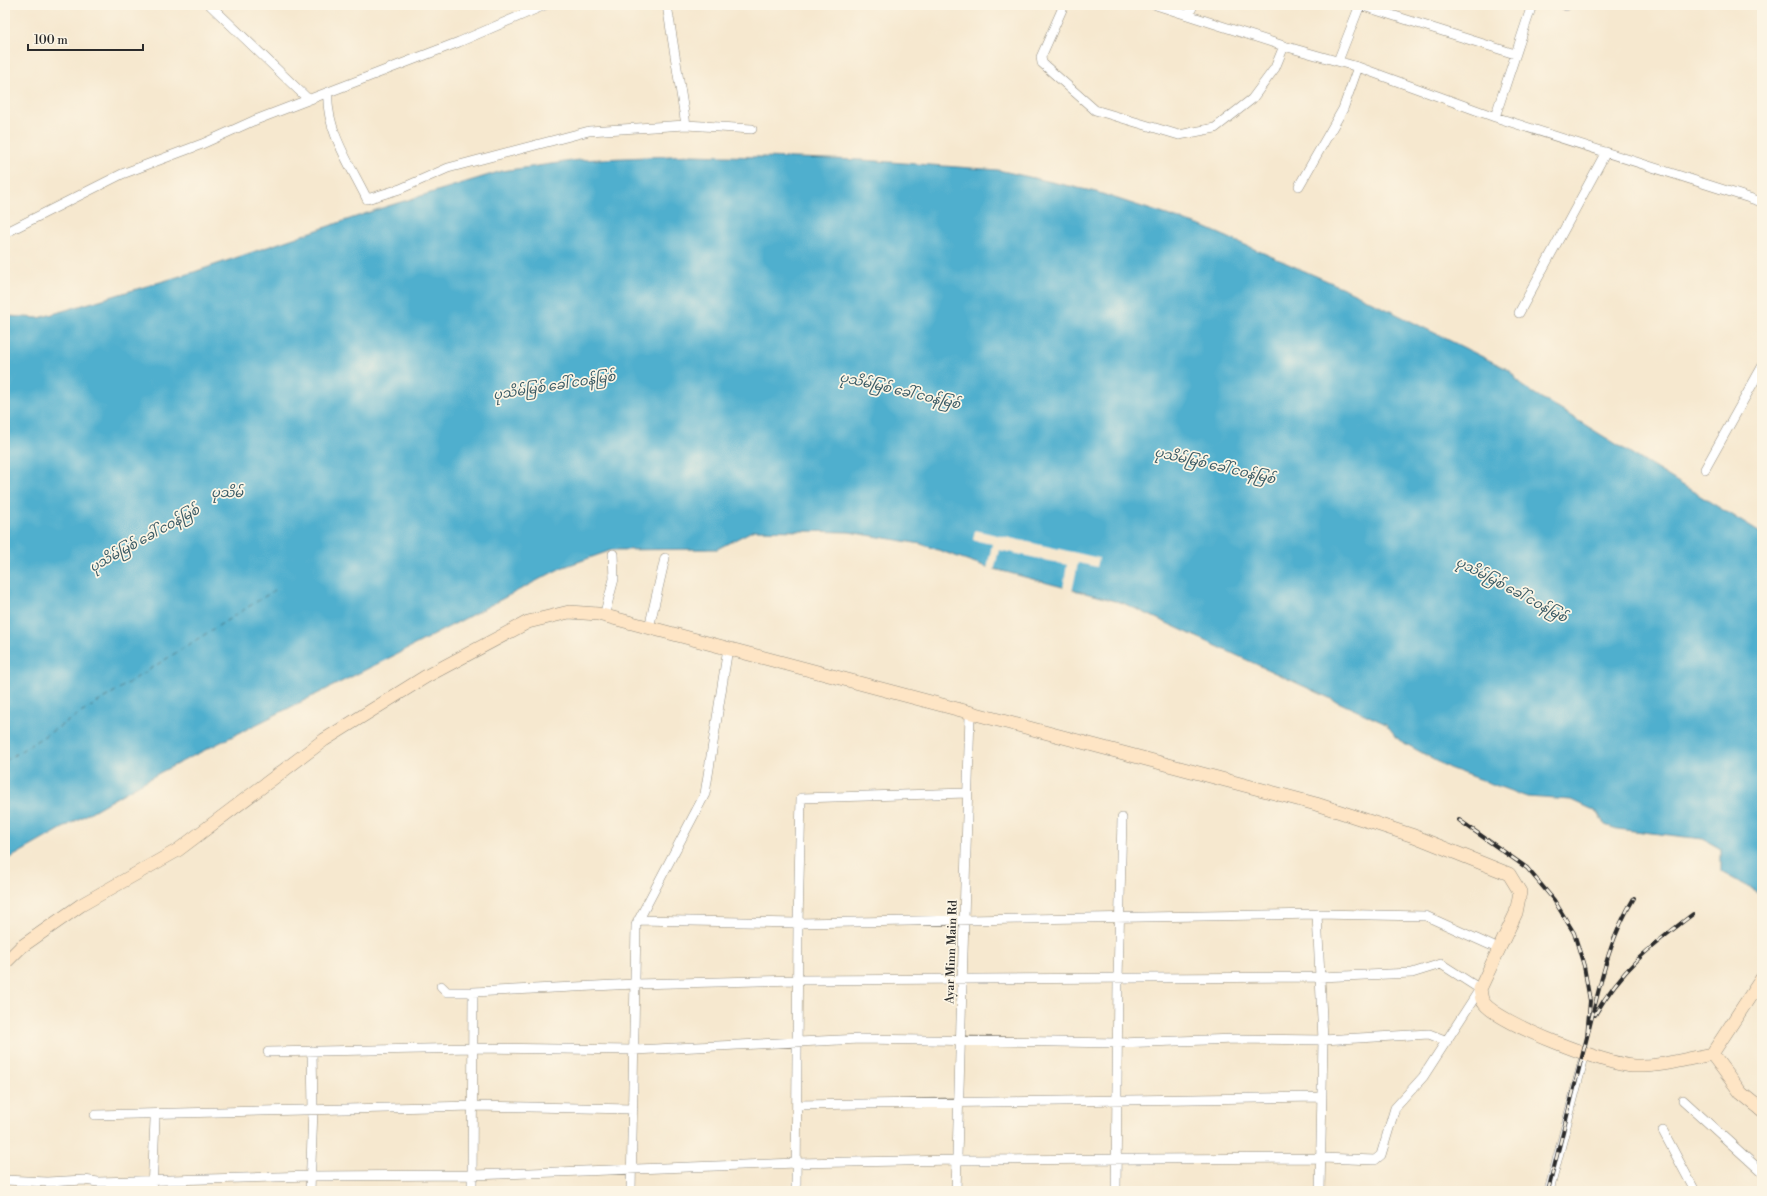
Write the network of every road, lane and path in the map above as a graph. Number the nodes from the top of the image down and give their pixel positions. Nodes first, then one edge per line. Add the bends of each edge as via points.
1 (210, 5) edge
2 (545, 5) edge
3 (667, 5) edge
4 (1064, 5) edge
5 (1156, 5) edge
6 (1193, 5) edge
7 (1360, 5) edge
8 (1532, 5) edge
9 (1189, 15) junction
10 (1284, 46) junction
11 (1514, 54) junction
12 (1338, 61) junction
13 (1358, 67) junction
14 (328, 92) junction
15 (308, 99) junction
16 (1495, 117) junction
17 (686, 125) junction
18 (752, 129) dead end
19 (1606, 152) junction
20 (1299, 186) dead end
21 (1762, 202) edge
22 (5, 233) edge
23 (1519, 313) dead end
24 (1762, 367) edge
25 (1705, 469) dead end
26 (613, 554) dead end
27 (665, 558) dead end
28 (604, 616) junction
29 (649, 628) junction
30 (728, 648) junction
31 (970, 714) junction
32 (968, 793) junction
33 (1122, 818) dead end
34 (1317, 914) junction
35 (1120, 917) junction
36 (638, 920) junction
37 (964, 920) junction
38 (798, 923) junction
39 (1499, 949) junction
40 (5, 963) edge
41 (1320, 977) junction
42 (1762, 978) edge
43 (962, 979) junction
44 (1118, 979) junction
45 (798, 980) junction
46 (634, 984) junction
47 (441, 986) dead end
48 (1480, 989) junction
49 (473, 992) junction
50 (960, 1040) junction
51 (1323, 1040) junction
52 (1447, 1041) junction
53 (796, 1042) junction
54 (1118, 1043) junction
55 (474, 1048) junction
56 (634, 1050) junction
57 (312, 1051) junction
58 (268, 1052) dead end
59 (1585, 1053) junction
60 (1712, 1054) junction
61 (1322, 1097) junction
62 (1683, 1100) dead end
63 (1117, 1101) junction
64 (958, 1102) junction
65 (797, 1105) junction
66 (474, 1106) junction
67 (313, 1109) junction
68 (633, 1109) junction
69 (1762, 1110) edge
70 (95, 1115) dead end
71 (155, 1119) dead end
72 (1663, 1131) dead end
73 (1116, 1158) junction
74 (1322, 1158) junction
75 (956, 1160) junction
76 (797, 1163) junction
77 (632, 1170) junction
78 (1762, 1172) edge
79 (473, 1175) junction
80 (311, 1176) junction
81 (5, 1180) edge
82 (154, 1181) junction
83 (152, 1191) edge
84 (310, 1191) edge
85 (472, 1191) edge
86 (631, 1191) edge
87 (796, 1191) edge
88 (956, 1191) edge
89 (1116, 1191) edge
90 (1320, 1191) edge
91 (1549, 1191) edge
92 (1695, 1191) edge

1 - 15 street
2 - 14 street via 459,42
3 - 17 street
4 - 10 street via 1041,57 1042,63 1095,110 1179,135 1215,128 1252,99 1275,68
5 - 9 street
6 - 9 street
7 - 11 street
7 - 12 street
8 - 11 street
9 - 10 street
10 - 12 street
11 - 16 street
12 - 13 street
13 - 16 street
13 - 20 street via 1343,109
14 - 15 street
14 - 17 street via 328,113 367,199 400,189 448,168 589,131
15 - 22 street via 253,120 202,144 122,174
16 - 19 street
17 - 18 street
19 - 21 street
19 - 23 street
24 - 25 street
26 - 28 street via 614,579
27 - 29 street
28 - 29 street
28 - 40 street via 569,612 528,622 425,677 324,740 178,850 81,905 21,947
29 - 30 street
30 - 31 street
30 - 36 street via 705,794
31 - 32 street, Ayar Minn Main Rd
31 - 39 street via 1316,804 1414,836 1509,874 1520,892 1516,913
32 - 37 street, Ayar Minn Main Rd
32 - 38 street via 801,798
33 - 35 street
34 - 35 street
34 - 39 street via 1426,916
34 - 41 street
35 - 37 street
35 - 44 street
36 - 38 street
36 - 46 street
37 - 38 street
37 - 43 street, Ayar Minn Main Rd
38 - 45 street
39 - 48 street
41 - 44 street
41 - 48 street via 1412,973 1441,964
41 - 51 street
42 - 60 street
43 - 44 street
43 - 45 street
43 - 50 street, Ayar Minn Main Rd
44 - 54 street
45 - 46 street
45 - 53 street
46 - 49 street
46 - 56 street
47 - 49 street via 447,992
48 - 52 street
48 - 59 street via 1483,1002 1493,1012 1544,1038
49 - 55 street
50 - 53 street via 860,1039
50 - 54 street
50 - 64 street, Ayar Minn Main Rd
51 - 52 street via 1429,1034
51 - 54 street via 1236,1039
51 - 61 street
52 - 74 street via 1423,1077 1395,1108 1380,1155 1375,1160
53 - 56 street
53 - 65 street
54 - 63 street
55 - 56 street
55 - 57 street
55 - 66 street
56 - 68 street
57 - 58 street
57 - 67 street
59 - 60 street via 1638,1066 1651,1066
59 - 91 street
60 - 69 street via 1741,1093
61 - 63 street
61 - 74 street
62 - 78 street
63 - 64 street
63 - 73 street
64 - 65 street
64 - 75 street, Ayar Minn Main Rd
65 - 76 street
66 - 67 street
66 - 68 street
66 - 79 street
67 - 70 street
67 - 80 street
68 - 77 street
71 - 82 street
72 - 92 street
73 - 74 street
73 - 75 street
73 - 89 street
74 - 90 street
75 - 76 street
75 - 88 street, Ayar Minn Main Rd
76 - 77 street
76 - 87 street
77 - 79 street
77 - 86 street
79 - 80 street
79 - 85 street
80 - 82 street
80 - 84 street
81 - 82 street
82 - 83 street

